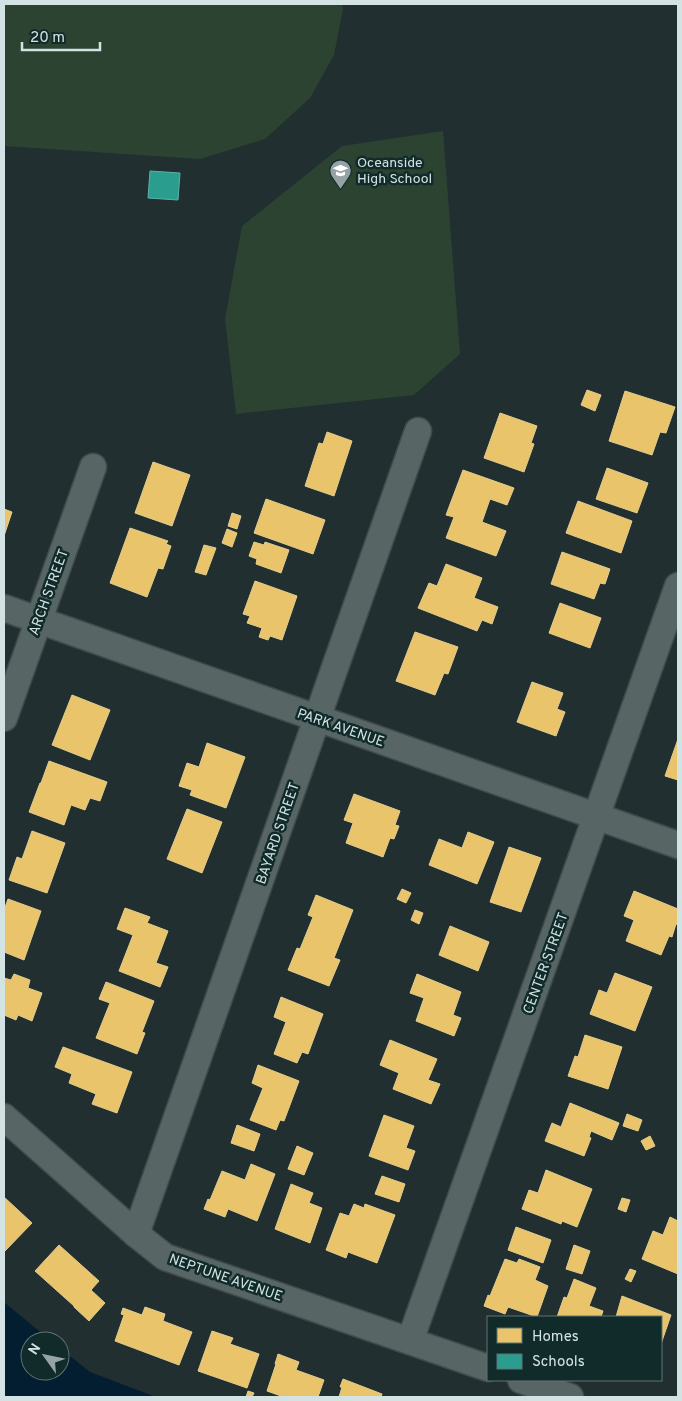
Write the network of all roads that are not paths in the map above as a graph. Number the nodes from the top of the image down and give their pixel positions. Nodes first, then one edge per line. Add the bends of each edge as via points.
1 (418, 431) dead end
2 (93, 467) dead end
3 (678, 586) edge
4 (4, 608) edge
5 (38, 620) junction
6 (4, 718) edge
7 (317, 718) junction
8 (597, 816) junction
9 (678, 845) edge
10 (4, 1117) edge
11 (136, 1234) junction
12 (410, 1341) junction
13 (487, 1368) edge
14 (524, 1381) edge
15 (570, 1397) edge

1 - 7 street, BAYARD STREET
2 - 5 street, ARCH STREET
3 - 8 street, CENTER STREET
4 - 5 street, PARK AVENUE
5 - 6 street, ARCH STREET
5 - 7 street, PARK AVENUE
7 - 8 street, PARK AVENUE
7 - 11 street, BAYARD STREET
8 - 9 street, PARK AVENUE
8 - 12 street, CENTER STREET
10 - 11 street, NEPTUNE AVENUE
11 - 12 street, NEPTUNE AVENUE via 165,1257
12 - 13 street, NEPTUNE AVENUE
14 - 15 street

